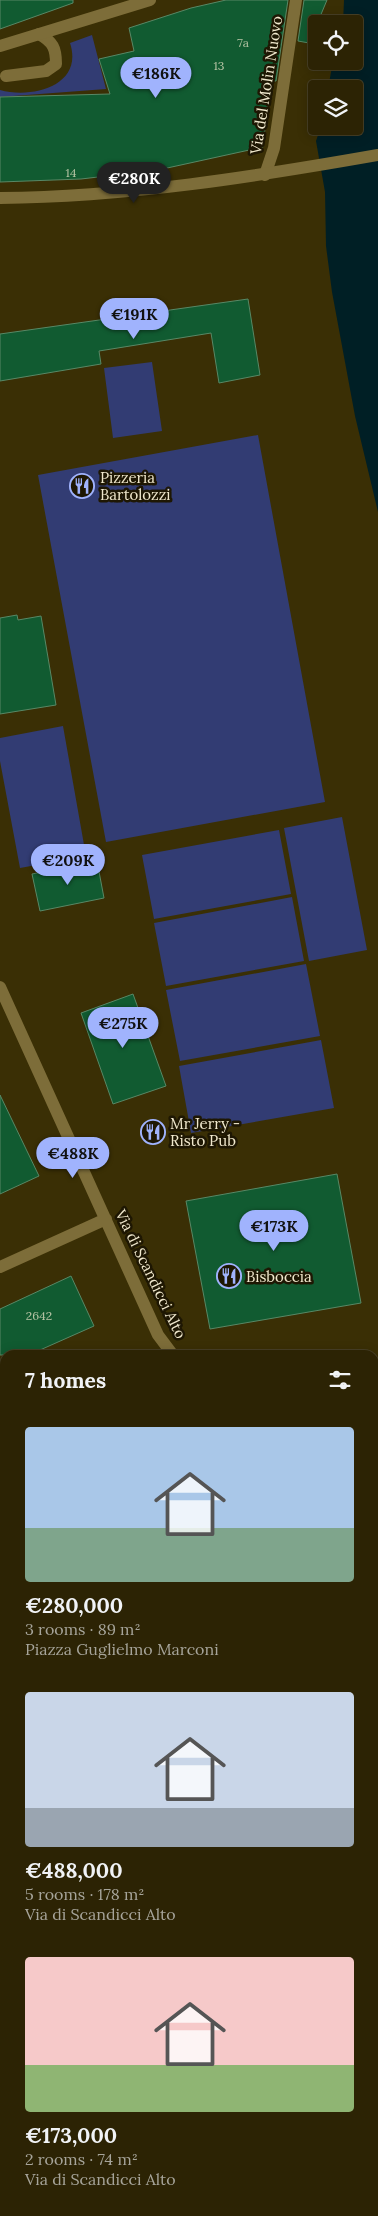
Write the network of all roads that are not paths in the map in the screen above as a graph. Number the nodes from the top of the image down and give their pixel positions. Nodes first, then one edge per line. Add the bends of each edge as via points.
1 (150, 0) edge
2 (296, 0) edge
3 (39, 34) junction
4 (0, 46) edge
5 (6, 76) dead end
6 (378, 155) edge
7 (265, 175) junction
8 (0, 198) edge
9 (0, 987) edge
10 (106, 1219) junction
11 (0, 1267) edge
12 (169, 1350) edge

1 - 3 street
2 - 7 street, Via del Molin Nuovo via 274,148
3 - 4 street
3 - 5 street via 56,50 56,64 46,71
6 - 7 street
7 - 8 street via 65,198
9 - 10 street, Via di Scandicci Alto
10 - 11 street
10 - 12 street, Via di Scandicci Alto via 158,1335

